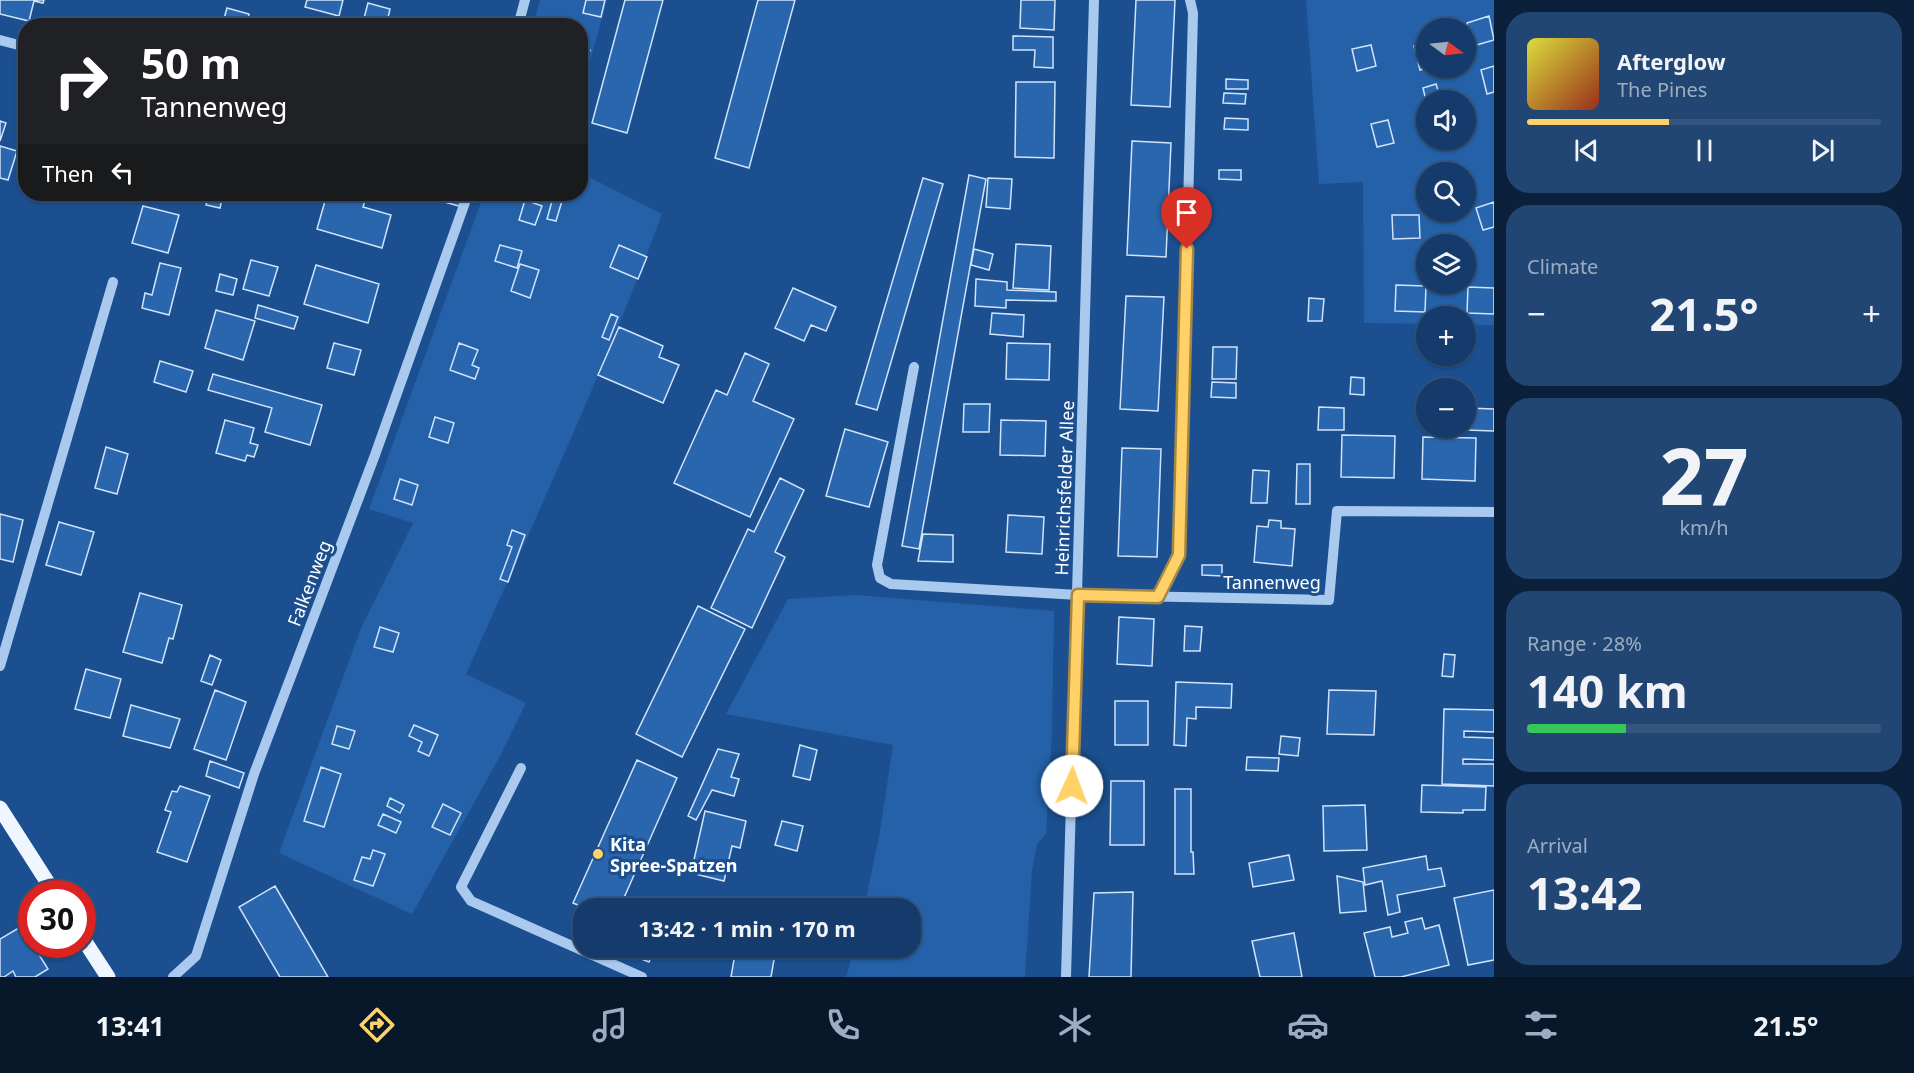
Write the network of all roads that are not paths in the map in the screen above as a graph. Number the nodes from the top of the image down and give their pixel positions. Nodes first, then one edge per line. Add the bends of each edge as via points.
1 (525, 0) edge
2 (1094, 0) edge
3 (1190, 0) edge
4 (520, 18) edge
5 (0, 40) edge
6 (18, 45) edge
7 (466, 201) edge
8 (113, 282) dead end
9 (914, 367) dead end
10 (1494, 512) edge
11 (1078, 595) junction
12 (1158, 597) junction
13 (0, 666) edge
14 (521, 768) dead end
15 (0, 808) edge
16 (46, 880) edge
17 (96, 958) edge
18 (108, 977) edge
19 (173, 977) edge
20 (642, 977) edge
21 (1066, 977) edge

1 - 4 street
2 - 11 street, Heinrichsfelder Allee
3 - 12 street via 1193,13 1179,555
5 - 6 street
7 - 19 street, Falkenweg via 375,455 254,774 196,956
8 - 13 street
9 - 11 street, Tannenweg via 877,565 880,578 891,584
10 - 12 street, Tannenweg via 1337,511 1329,600
11 - 12 street, Tannenweg
11 - 21 street, Heinrichsfelder Allee
14 - 20 street via 461,887 471,902
15 - 16 main road
17 - 18 main road

